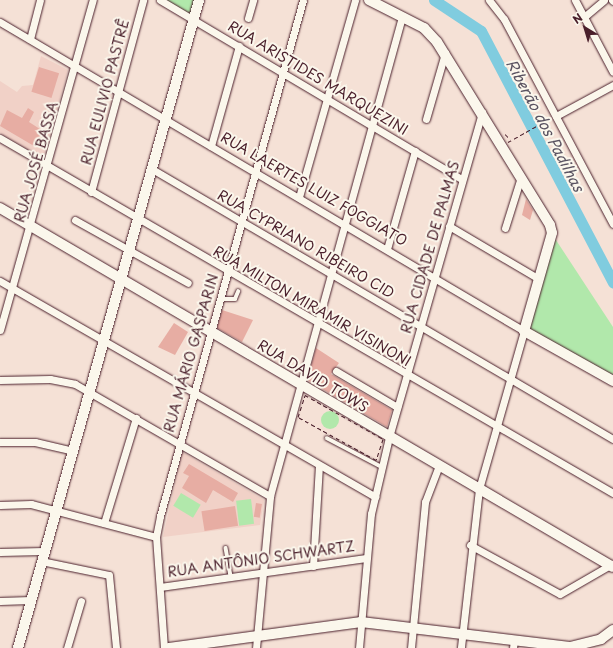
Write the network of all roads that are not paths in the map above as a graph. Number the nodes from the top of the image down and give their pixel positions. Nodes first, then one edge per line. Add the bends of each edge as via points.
1 (40, 0) edge
2 (93, 0) edge
3 (143, 0) edge
4 (160, 0) edge
5 (199, 0) edge
6 (253, 0) edge
7 (303, 0) edge
8 (355, 0) edge
9 (369, 0) edge
10 (489, 0) edge
11 (575, 0) edge
12 (604, 0) edge
13 (402, 16) junction
14 (584, 17) junction
15 (248, 18) dead end
16 (194, 20) junction
17 (0, 22) edge
18 (30, 39) junction
19 (239, 46) junction
20 (445, 53) junction
21 (76, 66) junction
22 (283, 72) junction
23 (613, 72) edge
24 (613, 85) edge
25 (120, 92) junction
26 (328, 100) junction
27 (482, 112) junction
28 (556, 116) junction
29 (165, 118) junction
30 (426, 119) dead end
31 (372, 126) junction
32 (0, 138) edge
33 (211, 146) junction
34 (415, 151) junction
35 (48, 166) junction
36 (152, 169) junction
37 (255, 171) junction
38 (521, 177) junction
39 (462, 179) junction
40 (92, 192) junction
41 (299, 197) junction
42 (0, 208) edge
43 (138, 219) junction
44 (75, 220) dead end
45 (241, 222) junction
46 (344, 224) junction
47 (613, 224) edge
48 (31, 226) junction
49 (449, 226) junction
50 (505, 228) dead end
51 (130, 249) junction
52 (387, 249) junction
53 (228, 271) junction
54 (330, 273) junction
55 (435, 276) junction
56 (121, 279) junction
57 (539, 279) junction
58 (0, 281) edge
59 (188, 282) dead end
60 (12, 288) junction
61 (238, 292) dead end
62 (219, 299) junction
63 (316, 323) junction
64 (420, 326) junction
65 (0, 330) edge
66 (210, 331) junction
67 (524, 332) junction
68 (101, 340) junction
69 (336, 371) dead end
70 (406, 376) junction
71 (511, 378) junction
72 (0, 380) edge
73 (613, 381) edge
74 (300, 384) junction
75 (88, 391) junction
76 (193, 393) junction
77 (397, 407) junction
78 (136, 418) junction
79 (497, 427) junction
80 (389, 437) junction
81 (327, 438) dead end
82 (613, 439) edge
83 (0, 442) edge
84 (179, 443) junction
85 (282, 445) junction
86 (70, 450) junction
87 (319, 466) junction
88 (439, 466) junction
89 (382, 467) junction
90 (479, 489) junction
91 (613, 494) edge
92 (270, 496) junction
93 (375, 497) junction
94 (0, 504) edge
95 (55, 510) junction
96 (104, 523) junction
97 (156, 537) junction
98 (470, 545) junction
99 (226, 548) dead end
100 (0, 552) edge
101 (42, 556) junction
102 (366, 558) junction
103 (613, 565) edge
104 (313, 566) junction
105 (262, 573) junction
106 (231, 577) junction
107 (160, 587) junction
108 (30, 600) junction
109 (0, 601) edge
110 (81, 601) dead end
111 (361, 622) junction
112 (413, 628) junction
113 (613, 630) edge
114 (463, 633) junction
115 (257, 634) junction
116 (514, 644) edge
117 (18, 648) edge
118 (67, 648) edge
119 (116, 648) edge
120 (164, 648) edge
121 (168, 648) edge
122 (256, 648) edge
123 (359, 648) edge
124 (411, 648) edge
125 (462, 648) edge

1 - 18 street
2 - 21 street, RUA JOSÉ BASSA
3 - 25 street, RUA EULIVIO PASTRÊ
4 - 16 street, RUA ARISTIDES MARQUEZINI
5 - 16 street
6 - 15 street
7 - 22 street, RUA MÁRIO GASPARIN
8 - 26 street
9 - 13 street
10 - 28 street via 504,19
11 - 14 street
12 - 14 street
13 - 20 street via 424,28
13 - 31 street
14 - 23 street
16 - 19 street, RUA ARISTIDES MARQUEZINI
16 - 29 street
17 - 18 street, RUA LAERTES LUIZ FOGGIATO
18 - 21 street, RUA LAERTES LUIZ FOGGIATO
19 - 22 street, RUA ARISTIDES MARQUEZINI
19 - 33 street
20 - 27 street
20 - 30 street
21 - 25 street, RUA LAERTES LUIZ FOGGIATO
21 - 35 street, RUA JOSÉ BASSA
22 - 26 street, RUA ARISTIDES MARQUEZINI
22 - 37 street, RUA MÁRIO GASPARIN
24 - 28 street
25 - 29 street, RUA LAERTES LUIZ FOGGIATO
25 - 40 street, RUA EULIVIO PASTRÊ
26 - 31 street, RUA ARISTIDES MARQUEZINI
26 - 41 street
27 - 38 street
27 - 39 street, RUA CIDADE DE PALMAS
28 - 47 street
29 - 33 street, RUA LAERTES LUIZ FOGGIATO
29 - 36 street
31 - 34 street, RUA ARISTIDES MARQUEZINI
31 - 46 street
32 - 35 street, RUA MILTON MIRAMIR VISINONI
33 - 37 street, RUA LAERTES LUIZ FOGGIATO
34 - 39 street, RUA ARISTIDES MARQUEZINI
34 - 52 street
35 - 40 street, RUA MILTON MIRAMIR VISINONI
35 - 48 street, RUA JOSÉ BASSA
36 - 43 street
36 - 45 street, RUA CYPRIANO RIBEIRO CID
37 - 41 street, RUA LAERTES LUIZ FOGGIATO
37 - 45 street, RUA MÁRIO GASPARIN
38 - 50 street
38 - 57 street via 552,233
39 - 49 street, RUA CIDADE DE PALMAS
40 - 43 street, RUA MILTON MIRAMIR VISINONI
41 - 46 street, RUA LAERTES LUIZ FOGGIATO
42 - 48 street, RUA DAVID TOWS
43 - 51 street
43 - 53 street, RUA MILTON MIRAMIR VISINONI
44 - 51 street
45 - 53 street, RUA MÁRIO GASPARIN
45 - 54 street, RUA CYPRIANO RIBEIRO CID
46 - 52 street, RUA LAERTES LUIZ FOGGIATO
46 - 54 street
48 - 56 street, RUA DAVID TOWS
48 - 60 street, RUA JOSÉ BASSA
49 - 55 street, RUA CIDADE DE PALMAS
49 - 57 street
51 - 56 street
51 - 59 street
52 - 55 street, RUA LAERTES LUIZ FOGGIATO
53 - 62 street, RUA MÁRIO GASPARIN
53 - 63 street, RUA MILTON MIRAMIR VISINONI
54 - 63 street
54 - 64 street, RUA CYPRIANO RIBEIRO CID
55 - 64 street, RUA CIDADE DE PALMAS
55 - 67 street, RUA LAERTES LUIZ FOGGIATO
56 - 66 street, RUA DAVID TOWS
56 - 68 street
57 - 67 street
58 - 60 street
60 - 65 street, RUA JOSÉ BASSA
60 - 68 street
61 - 62 lane via 233,300
62 - 66 street, RUA MÁRIO GASPARIN
63 - 70 street, RUA MILTON MIRAMIR VISINONI
63 - 74 street
64 - 70 street, RUA CIDADE DE PALMAS
64 - 71 street, RUA CYPRIANO RIBEIRO CID
66 - 74 street, RUA DAVID TOWS
66 - 76 street, RUA MÁRIO GASPARIN
67 - 71 street
67 - 73 street, RUA LAERTES LUIZ FOGGIATO
68 - 75 street
68 - 76 street
69 - 77 street
70 - 77 street, RUA CIDADE DE PALMAS
70 - 79 street, RUA MILTON MIRAMIR VISINONI
71 - 79 street
71 - 82 street, RUA CYPRIANO RIBEIRO CID
72 - 75 street via 62,379
74 - 80 street, RUA DAVID TOWS
74 - 85 street
75 - 78 street
75 - 86 street
76 - 84 street, RUA MÁRIO GASPARIN
76 - 85 street
77 - 80 street, RUA CIDADE DE PALMAS
78 - 84 street
78 - 96 street
79 - 90 street
79 - 91 street, RUA MILTON MIRAMIR VISINONI
80 - 88 street, RUA DAVID TOWS
80 - 89 street, RUA CIDADE DE PALMAS
81 - 89 lane
83 - 86 street via 35,442
84 - 92 street
84 - 97 street, RUA MÁRIO GASPARIN
85 - 87 street
85 - 92 street
86 - 95 street
87 - 93 street
87 - 104 street
88 - 90 street, RUA DAVID TOWS
88 - 112 street via 426,502
89 - 93 street, RUA CIDADE DE PALMAS
90 - 98 street
90 - 103 street, RUA DAVID TOWS
92 - 105 street
93 - 102 street, RUA CIDADE DE PALMAS
94 - 95 street via 31,504
95 - 96 street
95 - 101 street
96 - 97 street
97 - 107 street, RUA MÁRIO GASPARIN
98 - 103 street via 560,594
98 - 114 street
99 - 106 lane
100 - 101 street
101 - 108 street
101 - 119 street via 109,575
102 - 104 street, RUA ANTÔNIO SCHWARTZ
102 - 111 street, RUA CIDADE DE PALMAS
104 - 105 street, RUA ANTÔNIO SCHWARTZ
105 - 106 street, RUA ANTÔNIO SCHWARTZ
105 - 115 street
106 - 107 street, RUA ANTÔNIO SCHWARTZ
107 - 120 street, RUA MÁRIO GASPARIN
108 - 109 street
108 - 117 street
110 - 118 street
111 - 112 street
111 - 115 street
111 - 123 street, RUA CIDADE DE PALMAS
112 - 114 street
112 - 124 street
113 - 116 street via 601,639 570,647
114 - 116 street
114 - 125 street
115 - 121 street
115 - 122 street

